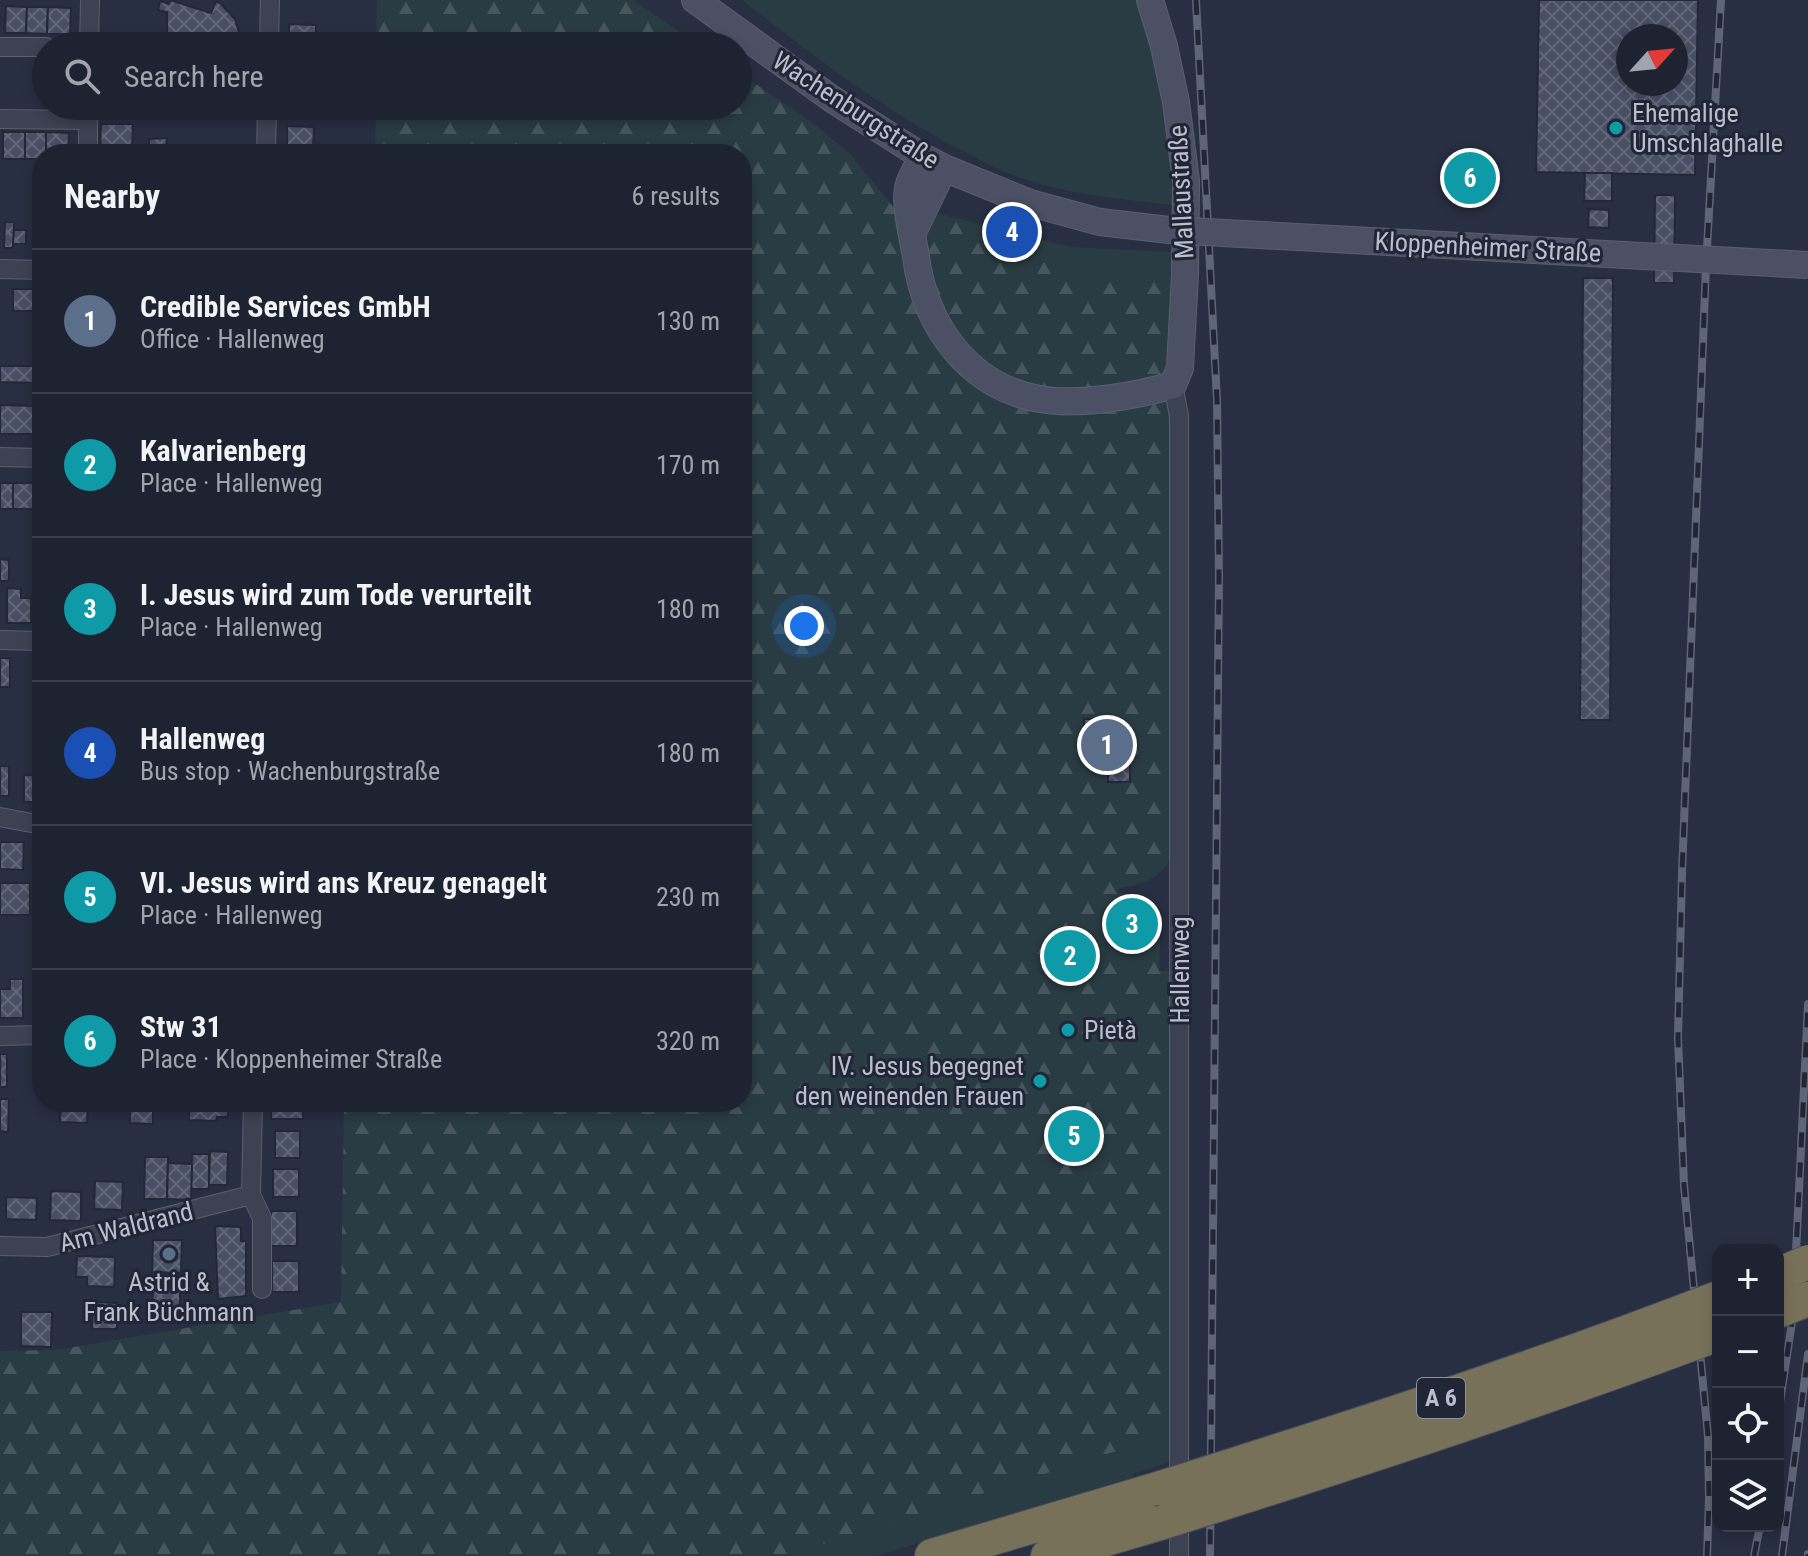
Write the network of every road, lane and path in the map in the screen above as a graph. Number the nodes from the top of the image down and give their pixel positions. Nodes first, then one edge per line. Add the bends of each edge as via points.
1 (90, 0) edge
2 (270, 0) edge
3 (695, 0) edge
4 (1150, 0) edge
5 (89, 32) edge
6 (269, 32) edge
7 (739, 32) edge
8 (752, 41) edge
9 (0, 47) edge
10 (32, 47) edge
11 (32, 117) edge
12 (0, 119) edge
13 (88, 120) edge
14 (267, 120) edge
15 (88, 144) edge
16 (266, 144) edge
17 (933, 162) junction
18 (1169, 230) joint
19 (1808, 265) edge
20 (0, 269) edge
21 (32, 270) edge
22 (1173, 385) junction
23 (0, 457) edge
24 (32, 458) edge
25 (0, 640) edge
26 (32, 641) edge
27 (0, 817) edge
28 (32, 823) edge
29 (32, 1035) edge
30 (0, 1036) edge
31 (253, 1112) edge
32 (251, 1195) junction
33 (0, 1246) edge
34 (1808, 1262) edge
35 (1784, 1272) edge
36 (262, 1289) dead end
37 (1808, 1299) edge
38 (1712, 1300) edge
39 (1784, 1309) edge
40 (1712, 1336) edge
41 (932, 1556) edge
42 (1048, 1556) edge
43 (1179, 1556) edge

1 - 5 street
2 - 6 street
3 - 7 main road, Wachenburgstraße
4 - 22 main road, Mallaustraße via 1176,102 1186,181 1180,368
8 - 17 main road, Wachenburgstraße
9 - 10 street
11 - 12 street
13 - 15 street
14 - 16 street
17 - 18 main road, Wachenburgstraße via 1030,203 1100,222
17 - 22 main road via 908,186 908,217 927,303 943,336 964,361 989,380 1040,399 1076,402
18 - 19 main road, Kloppenheimer Straße, bridge
20 - 21 street
22 - 43 street, Hallenweg via 1179,416
23 - 24 street
25 - 26 street
27 - 28 street
29 - 30 street
31 - 32 street
32 - 33 street, Am Waldrand via 47,1247
32 - 36 street via 262,1218
34 - 35 highway, bridge
37 - 39 highway, bridge
38 - 41 highway, A 6, bridge via 1396,1413
40 - 42 highway, A 6, bridge via 1403,1446

